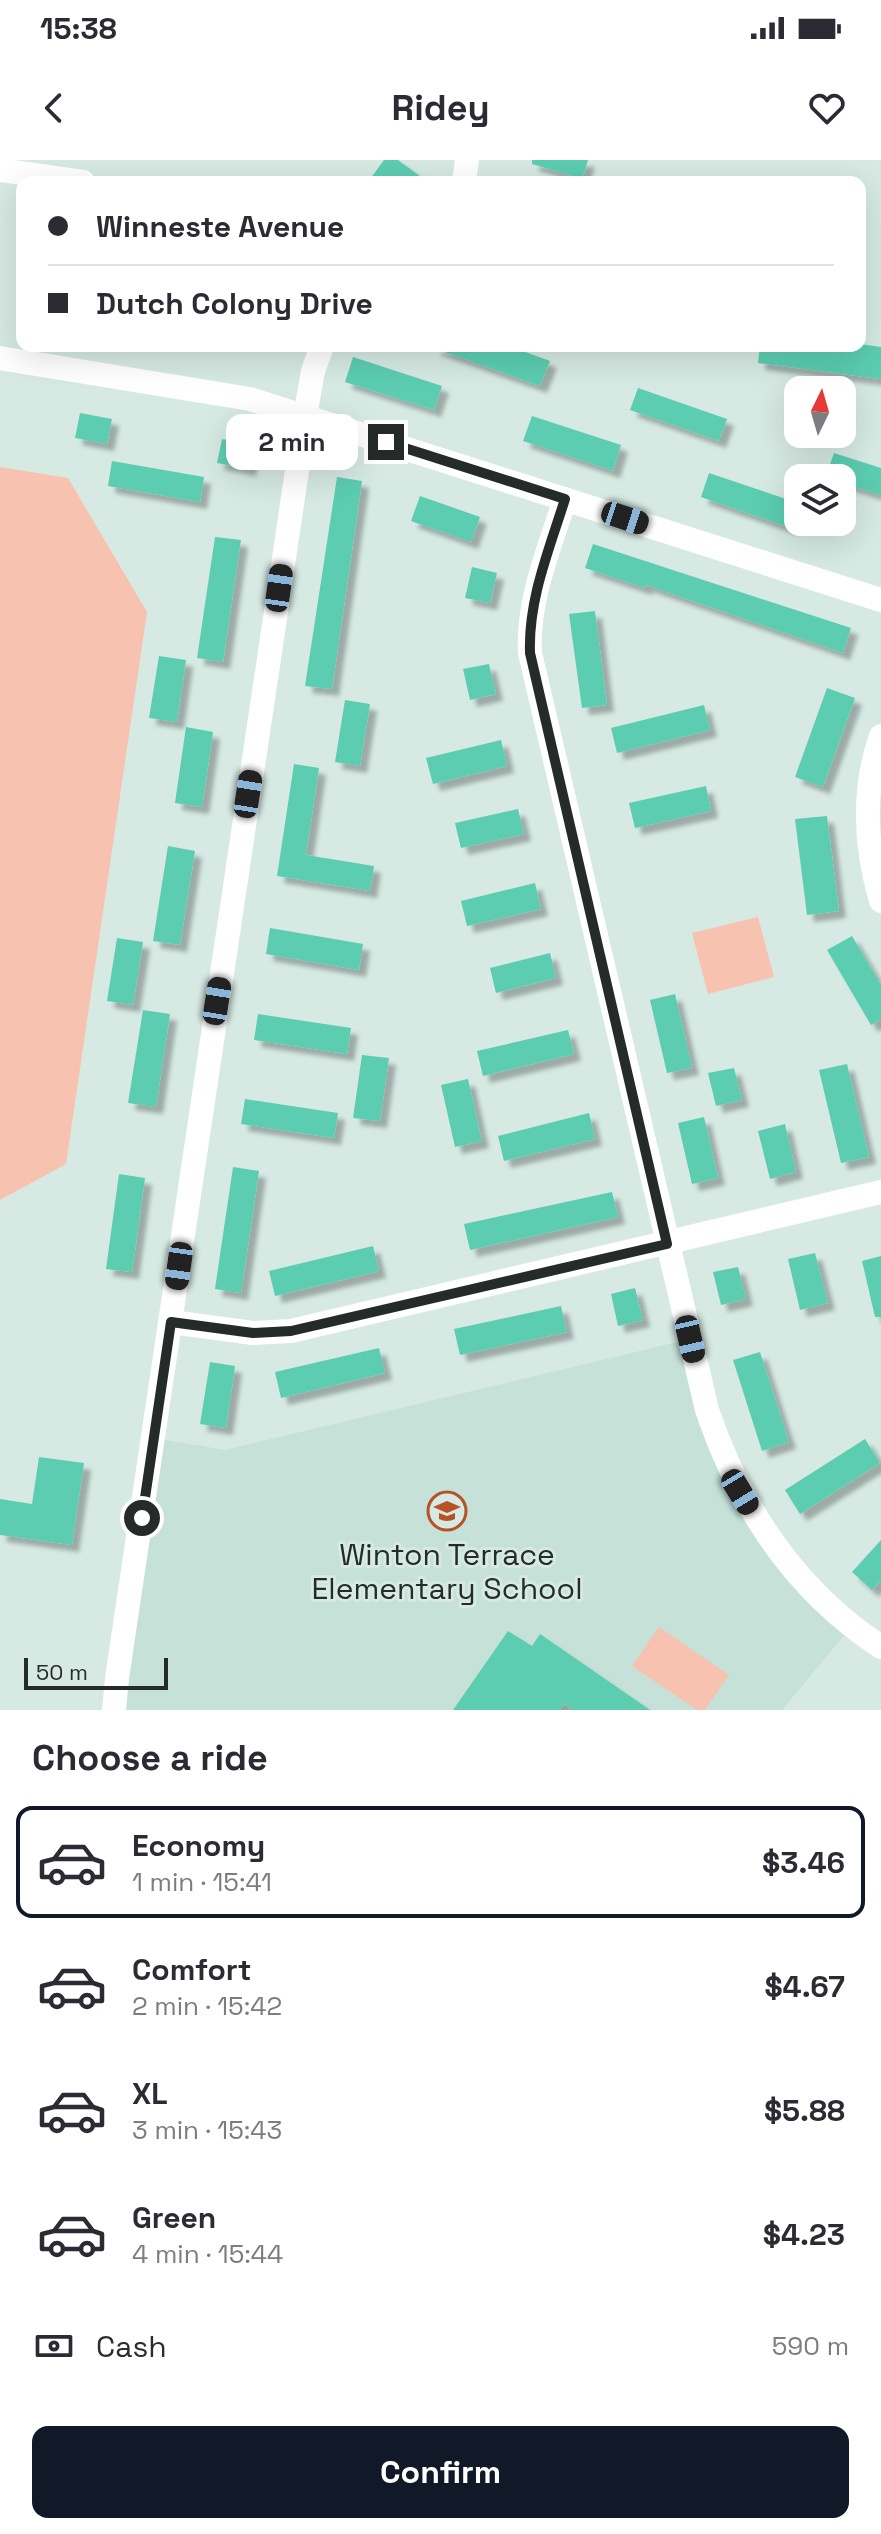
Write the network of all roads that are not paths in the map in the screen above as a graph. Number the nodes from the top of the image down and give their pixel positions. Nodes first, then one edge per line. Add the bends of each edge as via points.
1 (0, 170) edge
2 (42, 176) edge
3 (320, 352) edge
4 (0, 358) edge
5 (305, 417) junction
6 (565, 499) junction
7 (881, 600) edge
8 (881, 736) edge
9 (881, 901) edge
10 (881, 1192) edge
11 (667, 1244) junction
12 (171, 1322) junction
13 (881, 1647) edge
14 (114, 1710) edge

1 - 2 street
3 - 5 street
4 - 5 street via 250,399
5 - 6 street
5 - 12 street
6 - 7 street
6 - 11 street via 532,602 530,653
8 - 9 street via 867,815
10 - 11 street
11 - 12 street via 291,1331 253,1333
11 - 13 street via 707,1410 740,1492 773,1544 818,1598
12 - 14 street

